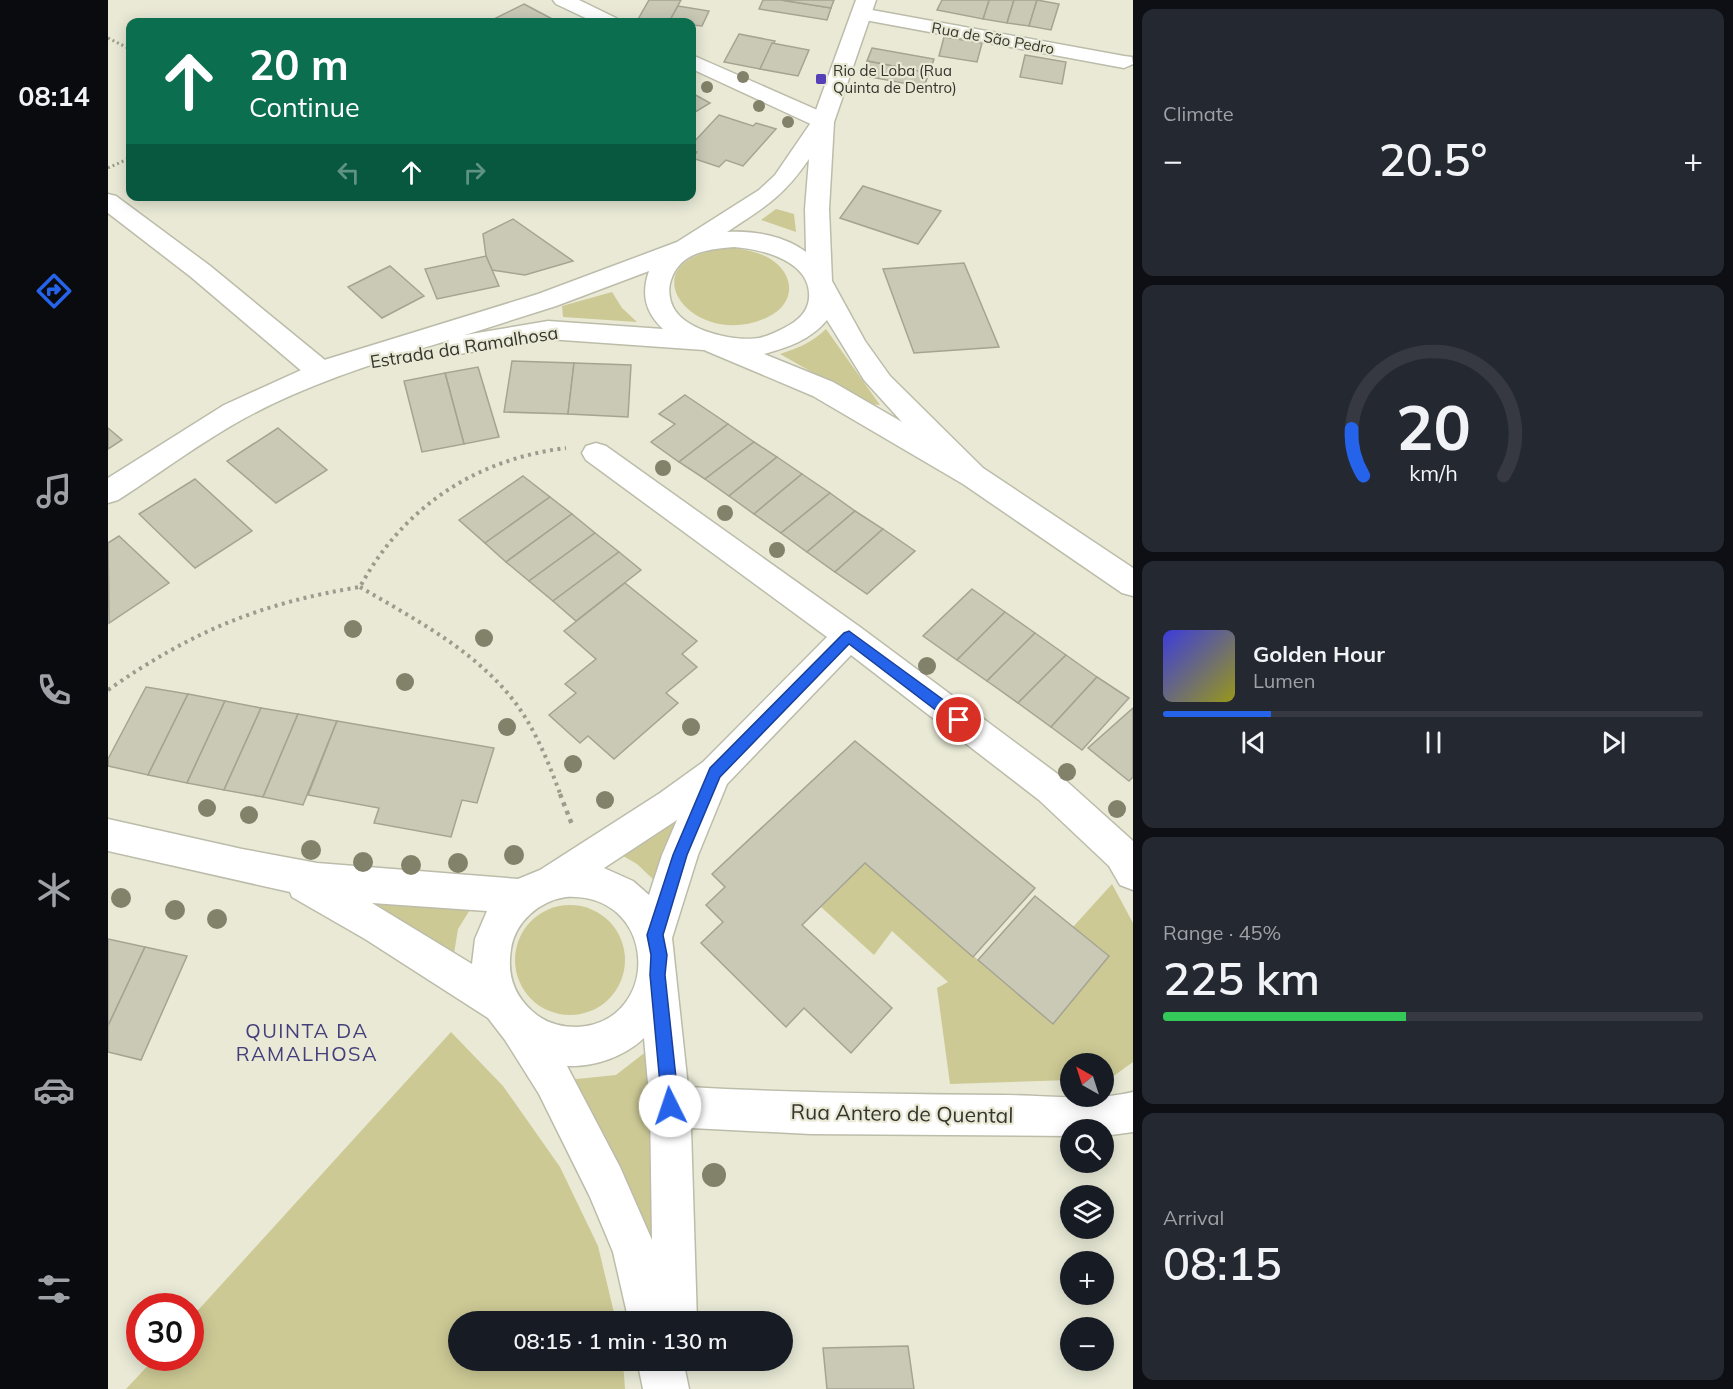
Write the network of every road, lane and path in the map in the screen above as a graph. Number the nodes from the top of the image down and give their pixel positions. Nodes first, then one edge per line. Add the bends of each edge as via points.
1 (563, 0) edge
2 (864, 7) edge
3 (610, 17) edge
4 (108, 38) edge
5 (126, 47) edge
6 (1124, 62) dead end
7 (696, 63) edge
8 (823, 121) junction
9 (126, 160) edge
10 (108, 168) edge
11 (108, 201) edge
12 (686, 248) junction
13 (819, 280) junction
14 (704, 341) junction
15 (326, 370) junction
16 (596, 453) joint
17 (973, 476) junction
18 (108, 492) edge
19 (1133, 585) edge
20 (360, 587) junction
21 (849, 636) junction
22 (108, 690) edge
23 (715, 773) junction
24 (108, 835) edge
25 (588, 857) junction
26 (1133, 873) edge
27 (287, 875) junction
28 (536, 891) junction
29 (655, 935) junction
30 (658, 975) junction
31 (510, 1016) junction
32 (670, 1106) junction
33 (1133, 1112) edge
34 (648, 1311) edge
35 (675, 1311) edge
36 (662, 1371) edge
37 (675, 1371) edge
38 (666, 1389) edge
39 (676, 1389) edge

1 - 3 street
2 - 6 street, Rua de São Pedro
2 - 8 street
4 - 5 path
7 - 8 street
8 - 12 street via 783,180 767,195
8 - 13 street via 817,209
9 - 10 path
11 - 15 street
12 - 13 street via 710,240 763,242 788,250 807,264
12 - 14 street via 668,261 657,278 656,296 664,314 680,330
12 - 15 street, Estrada da Ramalhosa via 547,300
13 - 14 street via 822,298 817,315 783,340 758,347
13 - 17 street via 878,380
14 - 15 street, Estrada da Ramalhosa via 548,330
14 - 17 street via 812,384
15 - 18 street, Estrada da Ramalhosa via 234,412
16 - 20 path via 570,447 528,452 440,495 400,528
16 - 21 street
17 - 19 street
20 - 22 path via 288,600 216,624
20 - 25 path via 472,658 507,692 531,729
21 - 23 street
21 - 26 street via 1051,789 1122,854
23 - 25 street
23 - 29 street via 680,855
24 - 27 street
25 - 28 street
27 - 28 street via 376,887
27 - 31 street via 378,926
28 - 29 street via 575,880 601,884 624,894 643,912
28 - 31 street via 507,913 489,956 490,980
29 - 30 street
30 - 31 street via 650,998 636,1018 616,1034 593,1043 552,1043
30 - 32 street
31 - 34 street via 553,1080 605,1182 635,1252
32 - 33 street, Rua Antero de Quental via 811,1114 1116,1116
32 - 35 street
36 - 38 street
37 - 39 street

